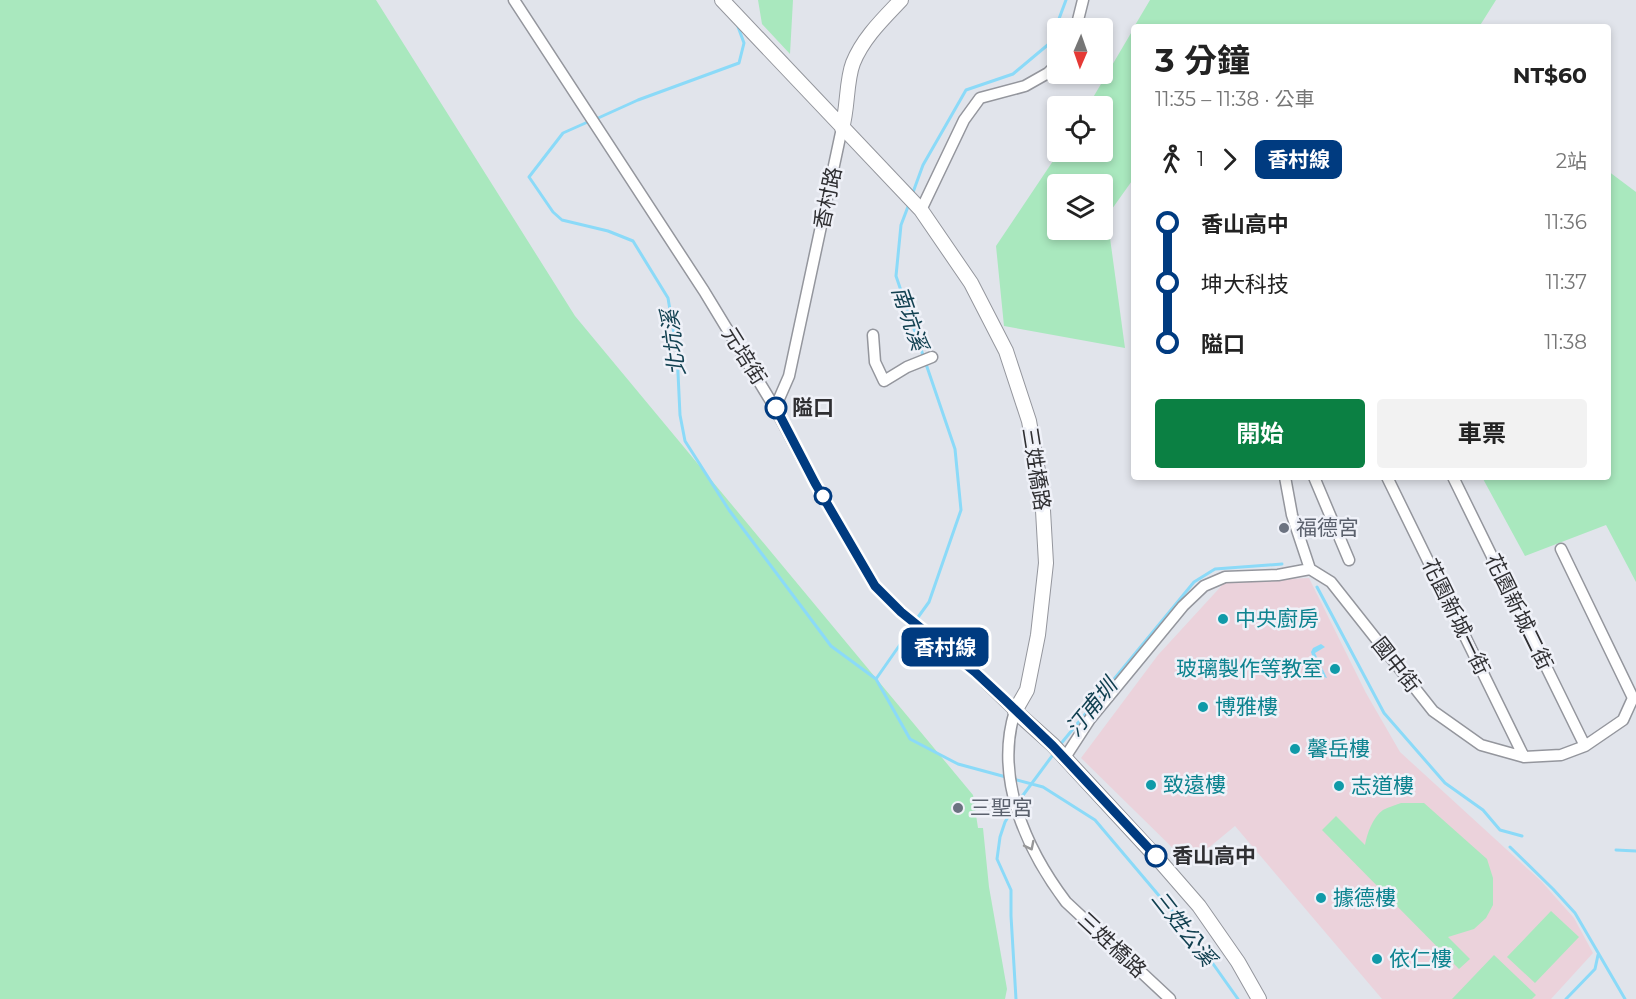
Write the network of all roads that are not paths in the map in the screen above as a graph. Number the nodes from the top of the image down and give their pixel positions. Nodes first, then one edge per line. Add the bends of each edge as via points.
1 (514, 0) edge
2 (722, 0) edge
3 (901, 0) edge
4 (1083, 0) edge
5 (1078, 18) edge
6 (1047, 74) edge
7 (842, 128) junction
8 (921, 210) junction
9 (873, 335) dead end
10 (932, 357) dead end
11 (776, 408) junction
12 (1286, 480) edge
13 (1315, 480) edge
14 (1388, 480) edge
15 (1454, 480) edge
16 (1561, 549) dead end
17 (1349, 560) dead end
18 (1310, 569) junction
19 (1015, 711) junction
20 (1585, 746) junction
21 (1524, 757) junction
22 (1064, 759) junction
23 (1170, 999) edge
24 (1259, 999) edge

1 - 11 street, 元培街
2 - 7 street
3 - 7 street, 香村路 via 868,35 852,64
4 - 5 street
6 - 8 street via 1025,86 980,98 964,120
7 - 8 street, 三姓橋路
7 - 11 street, 香村路 via 789,376
8 - 19 street, 三姓橋路 via 971,283 1006,351 1031,431 1042,493 1046,563 1027,690
9 - 10 street via 875,362 884,381
11 - 19 street, 元培街 via 875,586
12 - 18 street via 1292,515
13 - 17 street
14 - 21 street, 花園新城一街
15 - 20 street, 花園新城二街
16 - 20 street, 國中街 via 1633,698 1623,720
18 - 21 street, 國中街 via 1331,582 1433,711 1481,746
18 - 22 street via 1225,577 1204,586 1090,719
19 - 22 street
19 -> 23 street, 三姓橋路 via 1008,750 1012,791 1027,840 1066,902
20 - 21 street, 國中街 via 1561,755
22 - 24 street via 1199,906

